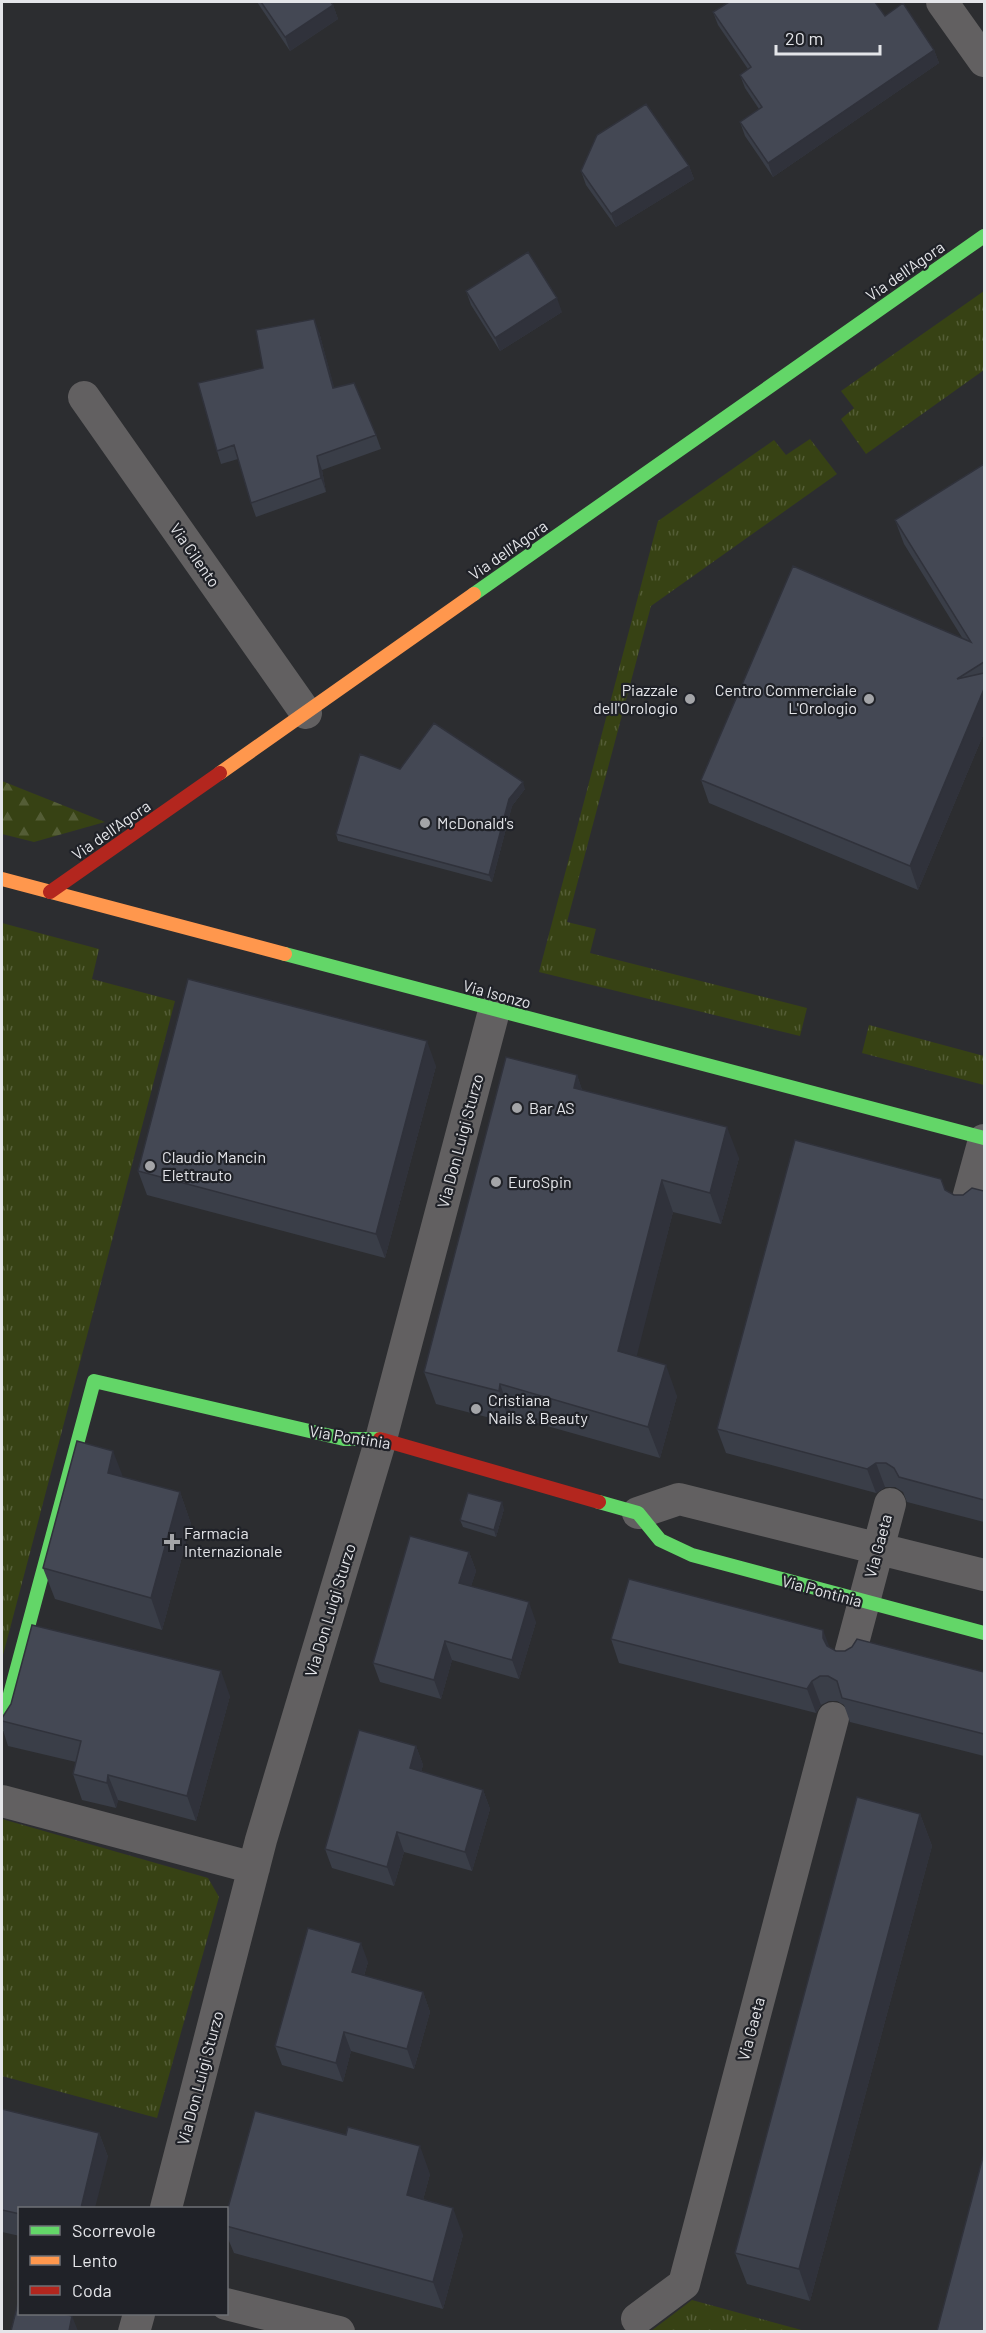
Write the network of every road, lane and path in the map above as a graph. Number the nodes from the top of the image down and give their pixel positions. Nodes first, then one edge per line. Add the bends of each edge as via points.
1 (942, 2) edge
2 (984, 62) edge
3 (984, 236) edge
4 (84, 397) dead end
5 (306, 712) junction
6 (2, 879) edge
7 (50, 892) junction
8 (494, 1011) junction
9 (984, 1139) edge
10 (967, 1202) edge
11 (381, 1439) junction
12 (890, 1504) dead end
13 (638, 1514) junction
14 (878, 1548) junction
15 (984, 1575) edge
16 (863, 1602) junction
17 (984, 1633) edge
18 (849, 1658) edge
19 (833, 1718) dead end
20 (2, 1724) edge
21 (2, 1801) edge
22 (254, 1868) junction
23 (166, 2207) edge
24 (228, 2304) edge
25 (138, 2315) edge
26 (637, 2319) dead end
27 (134, 2331) edge
28 (339, 2331) edge

1 - 2 street
3 - 5 street, Via dell'Agora
4 - 5 street, Via Cilento
5 - 7 street, Via dell'Agora
6 - 7 street, Via Isonzo
7 - 8 street, Via Isonzo
8 - 9 street, Via Isonzo
8 - 11 street, Via Don Luigi Sturzo
9 - 10 street
11 - 13 street, Via Pontinia
11 - 20 street, Via Pontinia via 344,1439 94,1381
11 - 22 street, Via Don Luigi Sturzo
12 - 14 street, Via Gaeta
13 - 14 street via 679,1499
13 - 16 street, Via Pontinia via 660,1540 692,1556
14 - 15 street
14 - 16 street, Via Gaeta
16 - 17 street, Via Pontinia
16 - 18 street, Via Gaeta
19 - 26 street, Via Gaeta via 684,2284
21 - 22 street
22 - 23 street, Via Don Luigi Sturzo
24 - 28 street
25 - 27 street

